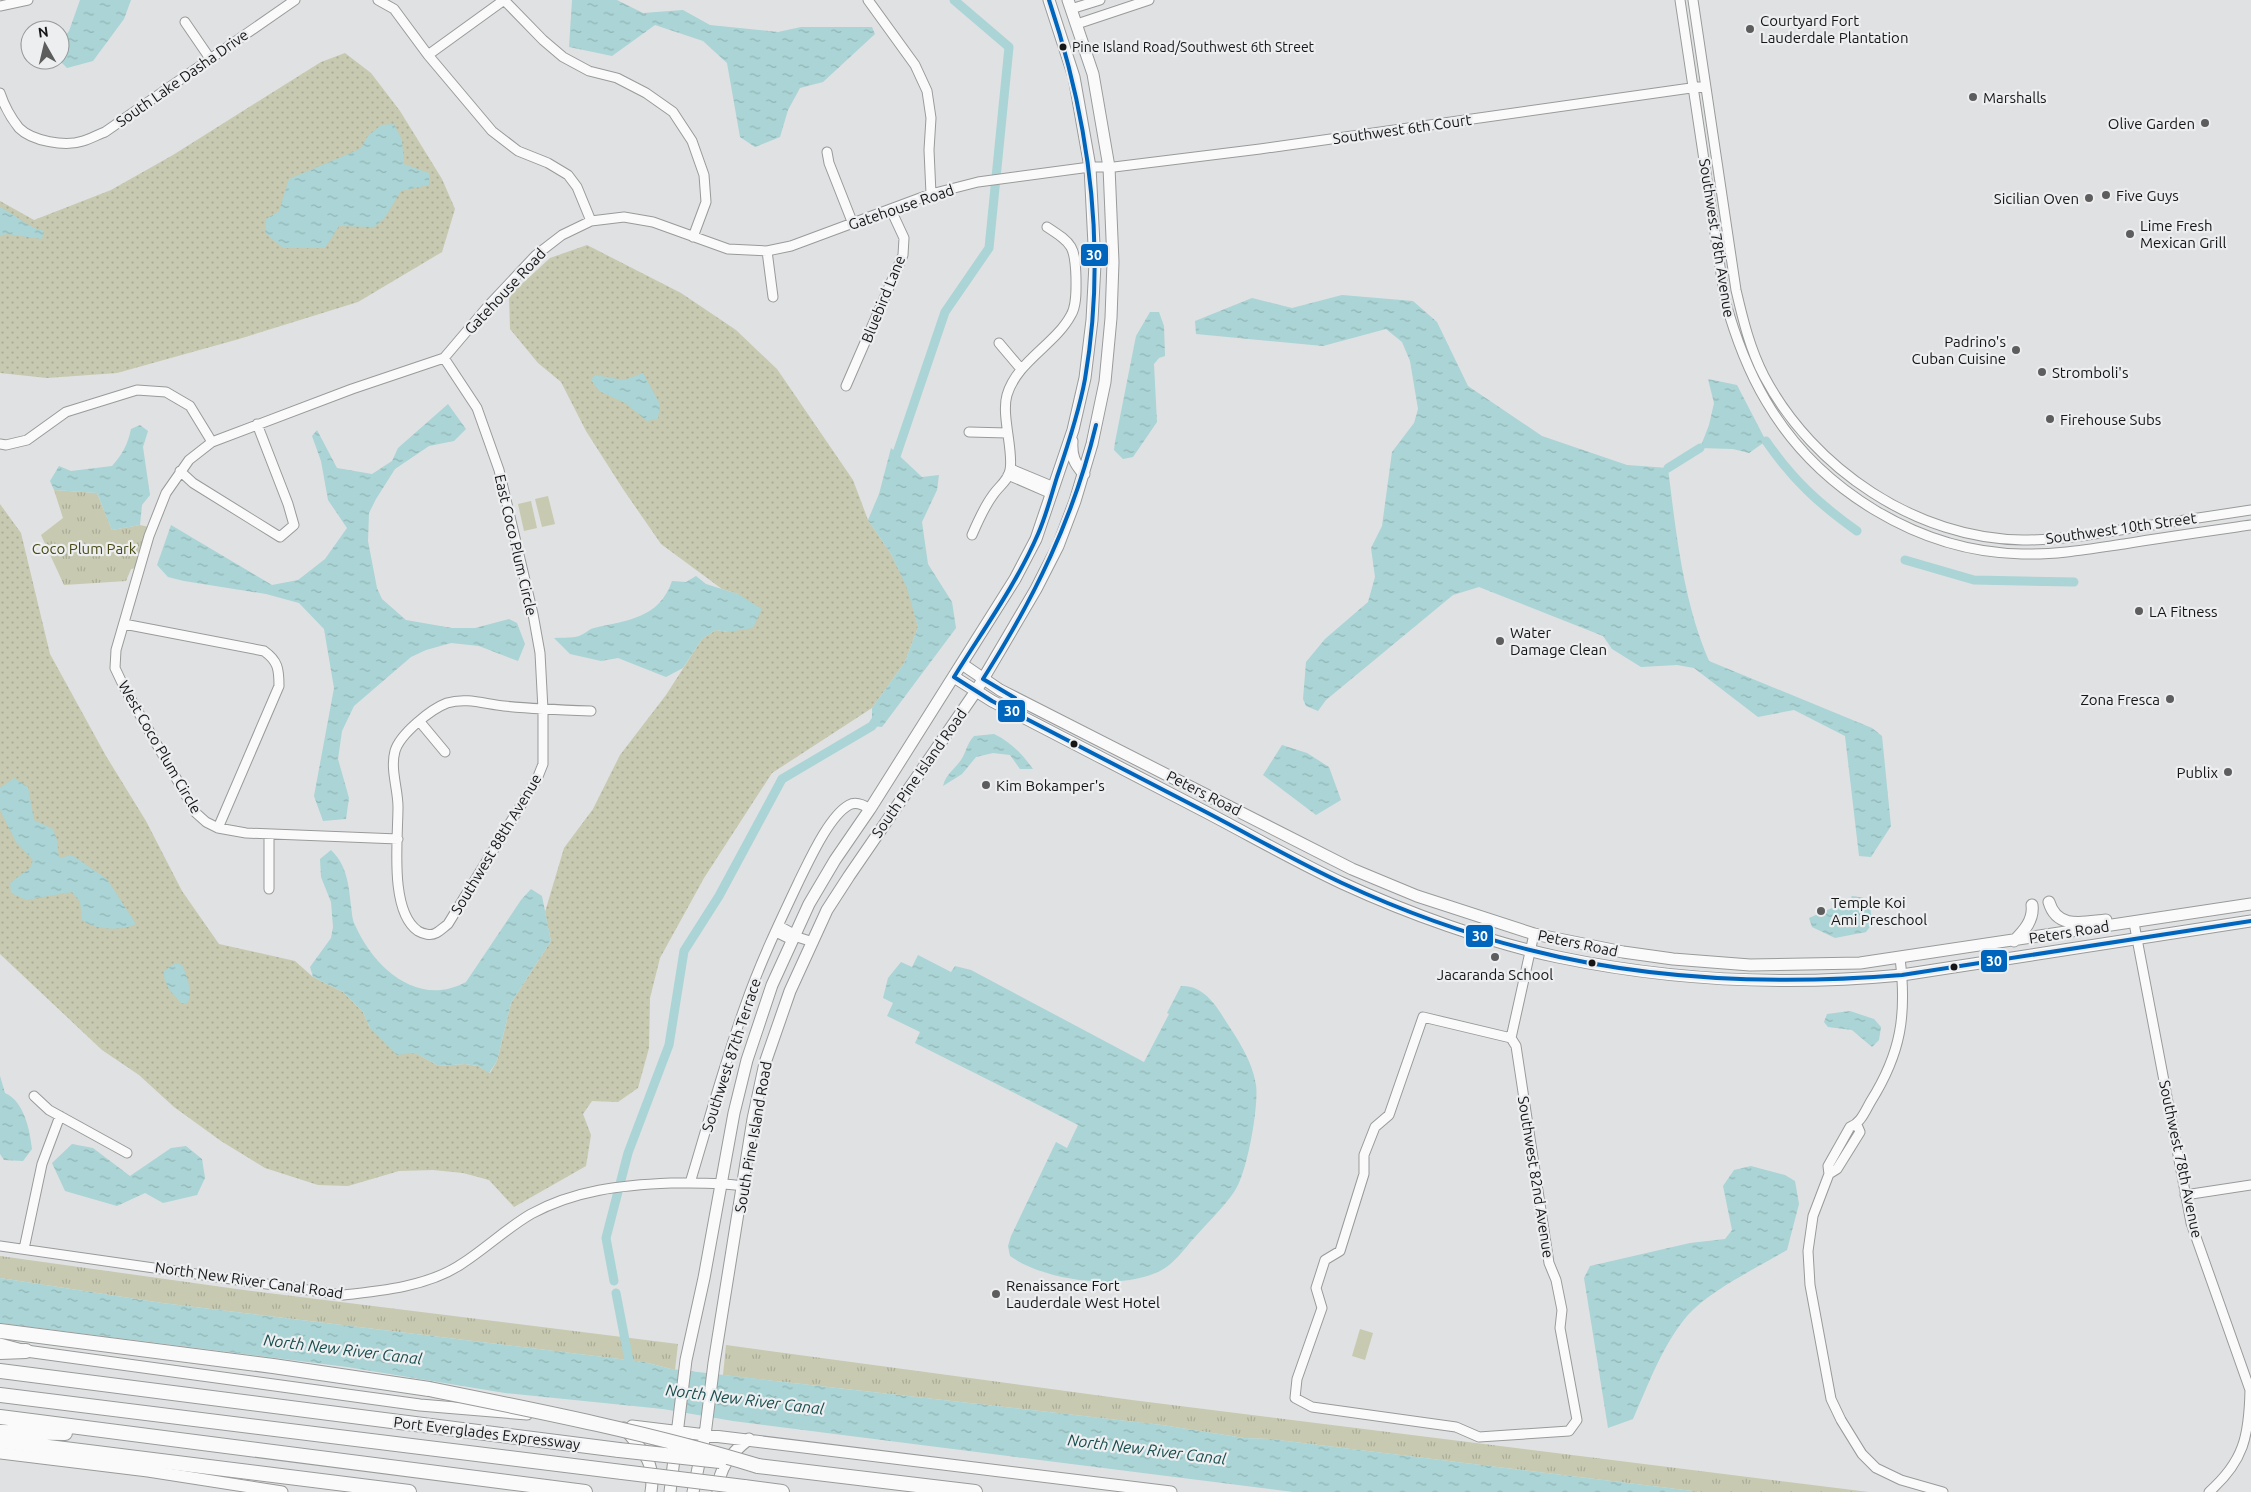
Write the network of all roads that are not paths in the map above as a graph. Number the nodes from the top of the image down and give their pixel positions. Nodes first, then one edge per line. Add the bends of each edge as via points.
1 (28, 0) edge
2 (378, 0) edge
3 (504, 0) edge
4 (868, 0) edge
5 (1048, 0) edge
6 (1100, 0) edge
7 (1148, 0) edge
8 (1680, 0) edge
9 (1694, 0) edge
10 (290, 1) edge
11 (1070, 4) edge
12 (0, 6) edge
13 (185, 22) dead end
14 (1076, 24) junction
15 (428, 55) junction
16 (210, 60) junction
17 (1705, 86) junction
18 (1692, 88) junction
19 (0, 93) edge
20 (827, 152) dead end
21 (1099, 167) junction
22 (931, 194) junction
23 (891, 210) junction
24 (591, 220) junction
25 (853, 224) junction
26 (1046, 227) dead end
27 (693, 237) junction
28 (767, 251) junction
29 (1718, 252) junction
30 (1720, 268) junction
31 (1734, 273) junction
32 (1736, 290) junction
33 (772, 296) dead end
34 (999, 343) dead end
35 (444, 358) junction
36 (1022, 369) junction
37 (846, 386) dead end
38 (257, 424) junction
39 (1073, 430) junction
40 (969, 432) dead end
41 (1007, 433) junction
42 (212, 442) junction
43 (0, 444) edge
44 (180, 471) junction
45 (1010, 472) junction
46 (1084, 474) junction
47 (1053, 491) junction
48 (2251, 510) edge
49 (1904, 512) joint
50 (2251, 524) edge
51 (1905, 527) joint
52 (972, 535) dead end
53 (124, 624) junction
54 (962, 664) junction
55 (954, 677) junction
56 (983, 679) junction
57 (976, 691) junction
58 (543, 710) junction
59 (591, 712) dead end
60 (420, 722) junction
61 (543, 746) joint
62 (445, 752) dead end
63 (870, 809) junction
64 (218, 828) junction
65 (269, 834) junction
66 (398, 839) junction
67 (269, 889) dead end
68 (2049, 902) dead end
69 (2251, 904) edge
70 (2032, 905) dead end
71 (2251, 921) edge
72 (2130, 923) junction
73 (776, 929) junction
74 (1534, 934) junction
75 (794, 936) junction
76 (2137, 939) junction
77 (2014, 941) junction
78 (813, 942) junction
79 (1530, 950) junction
80 (1900, 958) junction
81 (1902, 975) junction
82 (1511, 1038) junction
83 (34, 1096) dead end
84 (60, 1116) junction
85 (127, 1154) dead end
86 (690, 1183) junction
87 (722, 1183) junction
88 (2251, 1185) edge
89 (743, 1186) junction
90 (2185, 1195) junction
91 (0, 1246) edge
92 (24, 1249) junction
93 (0, 1331) edge
94 (0, 1344) edge
95 (26, 1351) junction
96 (0, 1352) edge
97 (0, 1371) edge
98 (2250, 1390) edge
99 (0, 1395) edge
100 (0, 1417) edge
101 (621, 1425) junction
102 (0, 1432) edge
103 (677, 1432) junction
104 (128, 1433) junction
105 (705, 1435) junction
106 (749, 1439) junction
107 (3, 1446) edge
108 (758, 1466) junction
109 (241, 1489) edge
110 (278, 1492) edge
111 (409, 1492) edge
112 (585, 1492) edge
113 (651, 1492) edge
114 (670, 1492) edge
115 (693, 1492) edge
116 (718, 1492) edge
117 (782, 1492) edge
118 (975, 1492) edge
119 (1171, 1492) edge
120 (1943, 1492) edge
121 (2209, 1492) edge

1 - 12 street
2 - 15 street via 394,9
3 - 15 street
3 - 27 street via 563,57 589,71 617,78 673,112 692,141 704,175 706,202
4 - 22 street via 915,65 927,92 931,118
5 - 21 main road, South Pine Island Road
6 - 11 street
7 - 14 street
8 - 18 street, Southwest 78th Avenue
9 - 17 street, Southwest 78th Avenue
10 - 16 street, South Lake Dasha Drive
11 - 14 main road, South Pine Island Road
13 - 16 street
14 - 21 main road, South Pine Island Road via 1093,74 1102,120
15 - 24 street via 492,131 518,151 568,175 577,187
16 - 19 street, South Lake Dasha Drive via 105,132 82,142 44,141 20,129
17 - 18 street, Southwest 6th Court
17 - 31 street, Southwest 78th Avenue
18 - 21 street, Southwest 6th Court via 1260,149
18 - 29 street, Southwest 78th Avenue
20 - 25 street
21 - 22 street, Gatehouse Road via 978,182
21 - 39 main road, South Pine Island Road via 1092,320 1085,378
21 - 46 main road, South Pine Island Road via 1113,262 1111,318 1105,382
22 - 23 street, Gatehouse Road
23 - 25 street, Gatehouse Road
23 - 37 street, Bluebird Lane via 904,238 903,255
24 - 27 street, Gatehouse Road via 624,217 652,222
24 - 35 street, Gatehouse Road via 562,235 536,255
25 - 28 street, Gatehouse Road
26 - 36 street via 1067,240 1076,254 1072,314
27 - 28 street, Gatehouse Road via 728,249
28 - 33 street
29 - 30 street, Southwest 78th Avenue
29 - 31 street
30 - 32 street
30 - 51 street, Southwest 78th Avenue via 1725,300 1744,360 1785,429 1828,476
31 - 32 street, Southwest 78th Avenue
32 - 49 street, Southwest 78th Avenue via 1745,327 1774,394 1800,428 1837,466 1870,492
34 - 36 street
35 - 38 street
35 - 58 street, East Coco Plum Circle via 478,408 499,470 533,614 540,653
36 - 41 street via 1007,395
38 - 42 street
38 - 44 street via 294,525 280,537 193,483
39 - 46 main road via 1071,453
39 - 47 main road, South Pine Island Road
40 - 41 street
41 - 45 street
42 - 43 street via 190,406 166,392 137,390 66,412 26,440
42 - 44 street, West Coco Plum Circle
44 - 53 street, West Coco Plum Circle via 166,493 150,536
45 - 47 street
45 - 52 street via 987,504
46 - 56 main road, South Pine Island Road via 1058,546 1000,654
47 - 54 main road, South Pine Island Road via 1036,539 1015,579
48 - 49 street, Southwest 10th Street via 2087,536 2022,540 1955,531
50 - 51 street, Southwest 10th Street via 2069,551 2021,554 1951,544
53 - 64 street, West Coco Plum Circle via 116,650 115,668 196,813
53 - 64 street via 264,651 274,658 279,669 279,686
54 - 55 main road, South Pine Island Road
54 - 56 main road, Peters Road
55 - 57 main road, Peters Road
55 - 63 main road, South Pine Island Road
56 - 57 main road, South Pine Island Road
56 - 74 main road, Peters Road via 1352,869 1417,896
57 - 78 main road, South Pine Island Road via 849,876 827,910
57 - 79 main road, Peters Road via 1341,883 1414,912
58 - 59 street
58 - 60 street via 466,700 436,708
58 - 61 street, East Coco Plum Circle
60 - 62 street
60 - 66 street via 402,737 395,750
61 - 66 street, Southwest 88th Avenue via 543,764 537,779 448,924 434,934 422,934 412,927 402,904 397,876
63 - 73 street, Southwest 87th Terrace via 864,805 848,806 830,825 813,852
63 - 75 main road, South Pine Island Road via 834,860
64 - 65 street
65 - 66 street
65 - 67 street
68 - 72 main road via 2061,920 2073,923 2110,919
69 - 72 main road, Peters Road
70 - 77 main road via 2030,921
71 - 76 main road, Peters Road
72 - 76 street, Southwest 78th Avenue
72 - 77 main road, Peters Road
73 - 75 street via 781,927
73 - 86 street, Southwest 87th Terrace via 745,1005
74 - 79 street, Southwest 82nd Avenue
74 - 80 main road, Peters Road via 1623,952 1711,962 1796,965
75 - 78 street
75 - 87 main road, South Pine Island Road via 772,985 747,1060
76 - 81 main road, Peters Road
76 - 90 street, Southwest 78th Avenue
77 - 80 main road, Peters Road
78 - 89 main road, South Pine Island Road via 790,991 765,1063
79 - 81 main road, Peters Road via 1672,976 1795,982
79 - 82 street, Southwest 82nd Avenue
80 - 81 street
81 - 120 street via 1902,1014 1897,1050 1889,1071 1857,1124 1860,1132 1838,1170 1829,1174 1813,1216 1808,1251 1810,1285 1831,1399 1841,1420 1876,1468 1901,1480
82 - 82 street, Southwest 82nd Avenue via 1516,1046 1549,1264 1562,1310 1560,1328 1578,1420 1569,1431 1479,1437 1456,1427 1312,1407 1295,1398 1297,1379 1322,1308 1316,1288 1325,1260 1340,1251 1364,1174 1364,1155 1375,1127 1389,1115 1423,1017
83 - 84 street
84 - 85 street
84 - 92 street via 42,1164
86 - 87 street, North New River Canal Road
86 - 92 street, North New River Canal Road via 632,1185 576,1195 531,1214 461,1265 422,1281 382,1292 343,1295
87 - 89 street, North New River Canal Road
87 - 103 main road, South Pine Island Road via 686,1360
88 - 90 street
89 - 105 main road, South Pine Island Road
90 - 98 street, Southwest 78th Avenue via 2191,1223
91 - 92 street, North New River Canal Road
93 - 108 highway, bridge via 429,1389 655,1437
94 - 95 main road
95 - 96 highway
95 - 101 main road via 420,1405
97 - 108 highway, Port Everglades Expressway, bridge
98 - 121 street via 2249,1418 2242,1452 2224,1479
99 - 117 highway, bridge
100 - 104 highway
101 - 103 main road
101 - 113 main road via 647,1457 653,1478
102 - 104 highway
103 - 105 main road
103 - 114 main road, South Pine Island Road
104 - 112 highway
105 - 106 main road
105 - 115 main road, South Pine Island Road
106 - 116 main road via 727,1459
106 - 119 main road
107 - 109 main road
107 - 111 highway
108 - 118 highway, Port Everglades Expressway
109 - 110 main road

